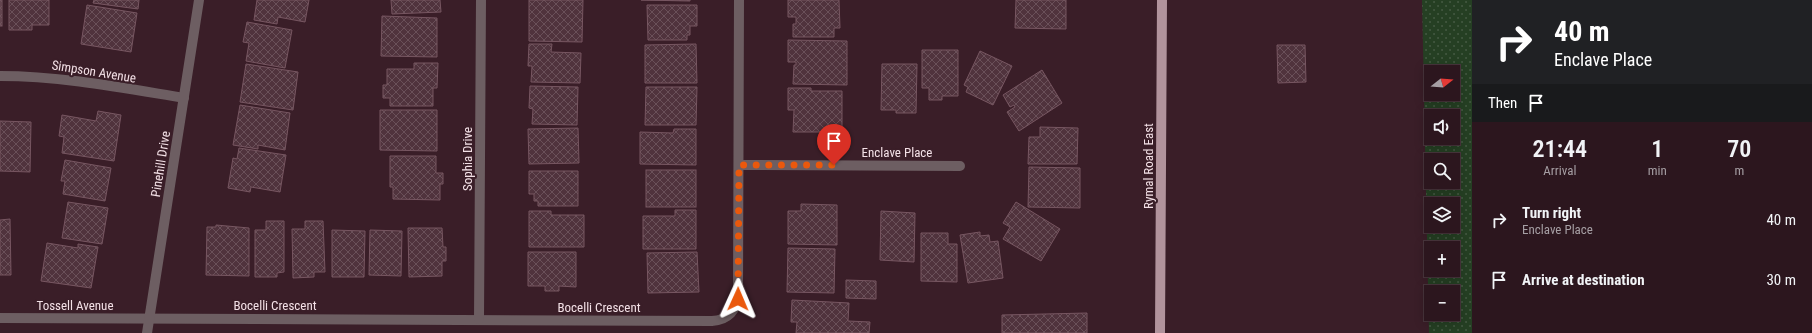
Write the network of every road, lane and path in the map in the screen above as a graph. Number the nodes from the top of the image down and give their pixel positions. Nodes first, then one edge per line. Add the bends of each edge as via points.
1 (199, 0) edge
2 (482, 0) edge
3 (739, 0) edge
4 (1162, 0) edge
5 (0, 76) edge
6 (184, 98) junction
7 (739, 165) junction
8 (960, 166) dead end
9 (0, 318) edge
10 (150, 318) junction
11 (479, 319) junction
12 (147, 333) edge
13 (1160, 333) edge

1 - 6 street, Pinehill Drive
2 - 11 street, Sophia Drive
3 - 7 street, Bocelli Crescent
4 - 13 main road, Rymal Road East
5 - 6 street, Simpson Avenue via 73,80
6 - 10 street, Pinehill Drive
7 - 8 street, Enclave Place
7 - 11 street, Bocelli Crescent via 738,299 734,309 724,318 712,321
9 - 10 street, Tossell Avenue
10 - 11 street, Bocelli Crescent
10 - 12 street, Pinehill Drive

